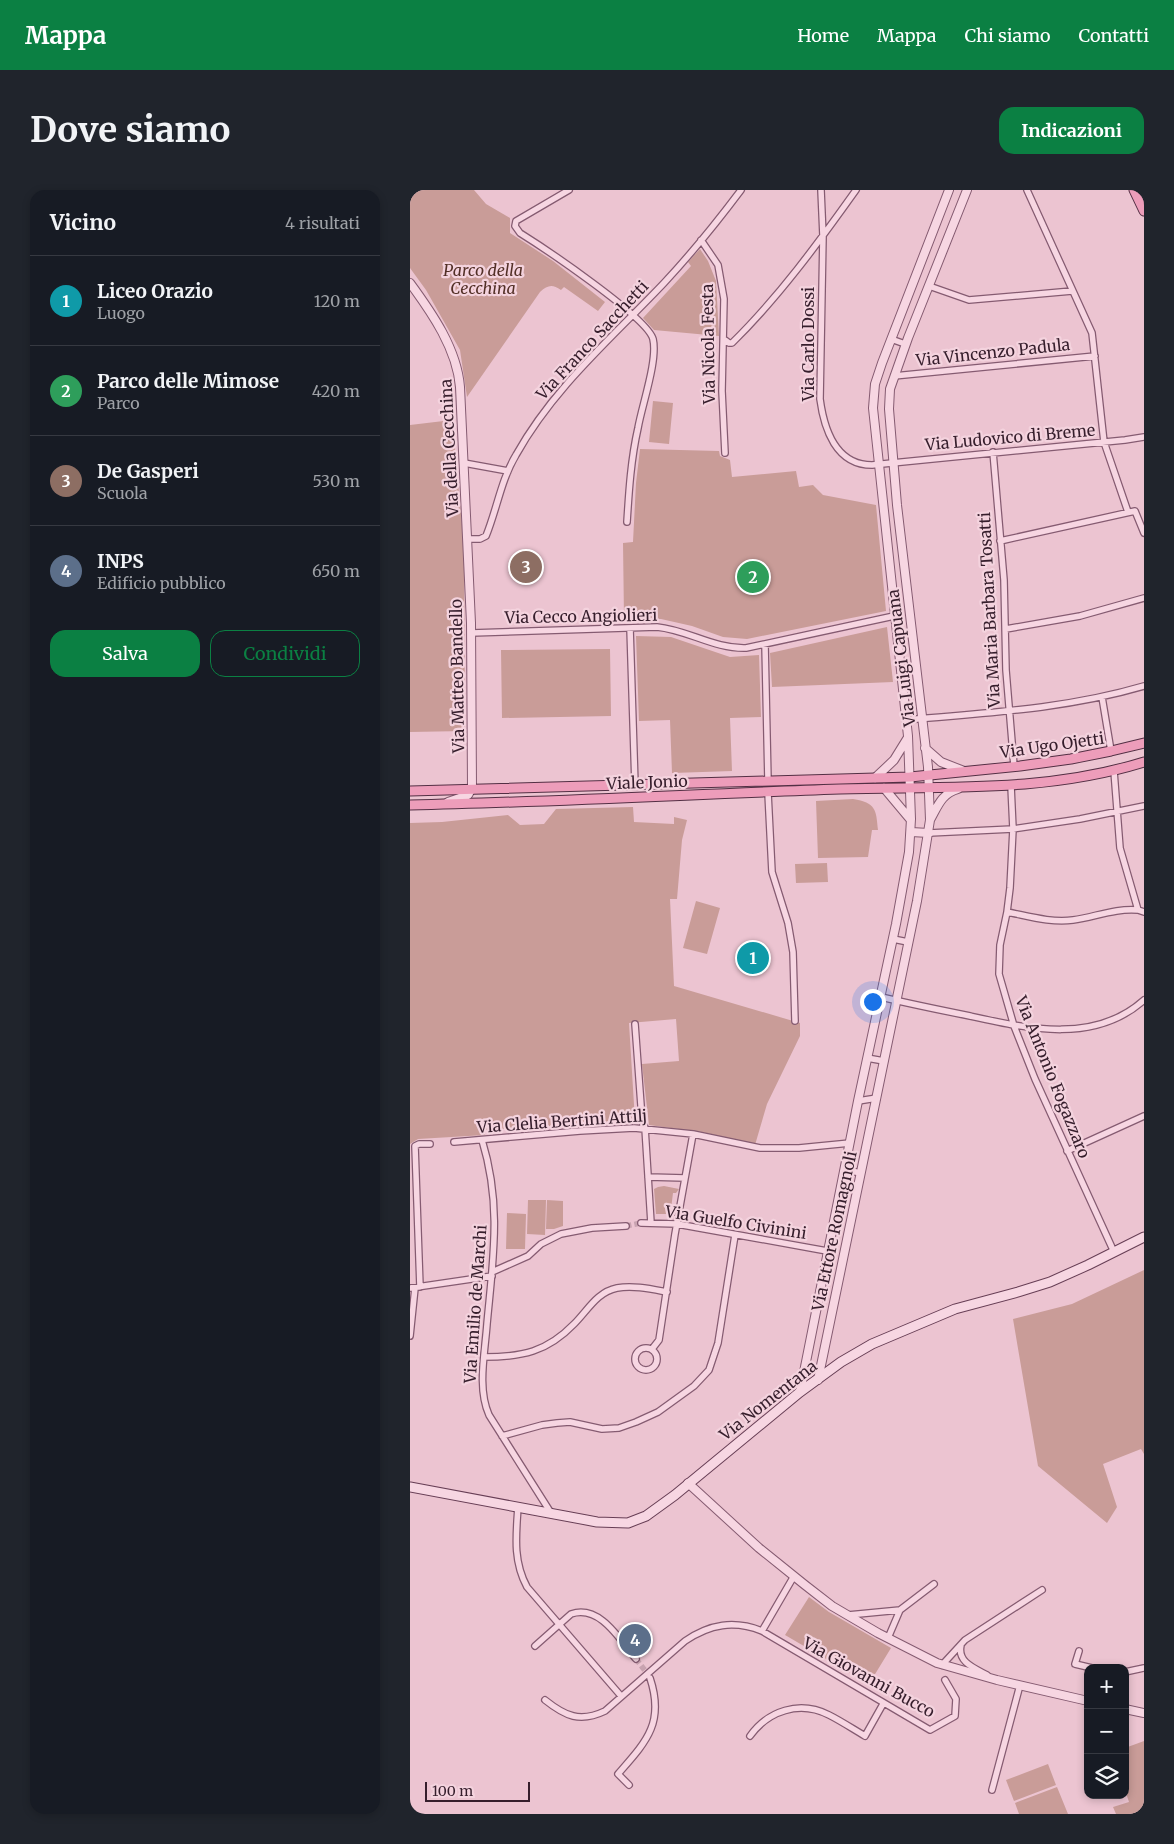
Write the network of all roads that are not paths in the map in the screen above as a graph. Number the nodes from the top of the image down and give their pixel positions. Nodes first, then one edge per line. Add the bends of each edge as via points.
1 (569, 190) edge
2 (741, 190) edge
3 (821, 190) edge
4 (856, 190) edge
5 (949, 190) edge
6 (967, 190) edge
7 (1026, 190) edge
8 (1134, 190) edge
9 (1144, 211) edge
10 (823, 236) junction
11 (701, 240) junction
12 (410, 283) edge
13 (929, 286) junction
14 (1072, 291) junction
15 (633, 315) junction
16 (891, 339) junction
17 (724, 340) junction
18 (905, 344) junction
19 (1095, 356) junction
20 (894, 376) junction
21 (1144, 437) edge
22 (1104, 442) junction
23 (992, 452) junction
24 (725, 453) dead end
25 (464, 462) junction
26 (894, 462) junction
27 (878, 464) junction
28 (508, 471) junction
29 (1128, 512) junction
30 (627, 522) dead end
31 (1144, 532) edge
32 (468, 539) junction
33 (1000, 541) junction
34 (469, 564) joint
35 (1144, 598) edge
36 (894, 616) junction
37 (630, 628) junction
38 (1006, 629) junction
39 (471, 633) junction
40 (765, 645) junction
41 (1144, 686) edge
42 (1102, 697) junction
43 (1008, 712) junction
44 (922, 719) junction
45 (906, 720) junction
46 (908, 738) junction
47 (924, 738) junction
48 (1144, 743) edge
49 (925, 748) junction
50 (1111, 751) junction
51 (1144, 762) edge
52 (1014, 766) junction
53 (964, 771) junction
54 (1114, 771) junction
55 (949, 772) junction
56 (929, 774) junction
57 (910, 776) junction
58 (875, 778) junction
59 (768, 781) junction
60 (636, 785) junction
61 (1011, 786) junction
62 (510, 787) junction
63 (965, 787) junction
64 (472, 788) junction
65 (884, 788) junction
66 (910, 788) junction
67 (929, 788) junction
68 (949, 788) junction
69 (410, 791) edge
70 (768, 793) junction
71 (496, 802) junction
72 (436, 804) junction
73 (410, 805) edge
74 (1144, 806) edge
75 (1119, 812) junction
76 (911, 819) junction
77 (930, 820) junction
78 (1013, 829) junction
79 (911, 832) junction
80 (929, 832) junction
81 (1141, 911) edge
82 (1007, 912) junction
83 (893, 939) junction
84 (908, 942) junction
85 (881, 997) junction
86 (1144, 1000) edge
87 (896, 1001) junction
88 (794, 1021) dead end
89 (635, 1024) dead end
90 (1014, 1026) junction
91 (867, 1058) junction
92 (884, 1061) junction
93 (876, 1098) junction
94 (858, 1101) junction
95 (1144, 1116) edge
96 (645, 1128) junction
97 (693, 1134) junction
98 (482, 1140) junction
99 (454, 1142) dead end
100 (850, 1143) junction
101 (430, 1144) dead end
102 (1067, 1151) junction
103 (844, 1169) junction
104 (860, 1173) junction
105 (648, 1177) junction
106 (685, 1178) junction
107 (651, 1222) junction
108 (641, 1223) tunnel mouth
109 (677, 1224) junction
110 (626, 1226) tunnel mouth
111 (735, 1235) junction
112 (1144, 1237) edge
113 (827, 1251) junction
114 (1114, 1252) junction
115 (492, 1274) junction
116 (415, 1288) edge
117 (667, 1292) junction
118 (410, 1336) edge
119 (652, 1349) dead end
120 (484, 1357) junction
121 (805, 1364) junction
122 (820, 1368) junction
123 (818, 1380) junction
124 (800, 1392) junction
125 (502, 1436) junction
126 (688, 1484) junction
127 (410, 1487) edge
128 (518, 1507) junction
129 (551, 1513) junction
130 (794, 1576) junction
131 (934, 1584) dead end
132 (1042, 1590) dead end
133 (900, 1610) junction
134 (848, 1616) junction
135 (560, 1623) junction
136 (762, 1632) junction
137 (888, 1638) junction
138 (963, 1641) junction
139 (535, 1646) dead end
140 (1079, 1651) dead end
141 (636, 1659) tunnel mouth
142 (942, 1665) junction
143 (1084, 1666) edge
144 (1144, 1668) edge
145 (1129, 1671) edge
146 (650, 1678) tunnel mouth
147 (994, 1679) junction
148 (945, 1680) dead end
149 (1020, 1685) junction
150 (621, 1696) junction
151 (1084, 1699) edge
152 (545, 1700) dead end
153 (883, 1704) junction
154 (1129, 1710) edge
155 (1142, 1713) edge
156 (750, 1736) dead end
157 (629, 1784) dead end
158 (992, 1790) dead end

1 - 15 street via 516,221 515,226 520,234 580,273
2 - 11 street, Via Franco Sacchetti
3 - 10 street, Via Carlo Dossi
4 - 10 street
5 - 16 street, Via Luigi Capuana
6 - 13 street, Via Luigi Capuana
7 - 14 street
8 - 9 main road
10 - 17 street via 732,343
10 - 27 street, Via Carlo Dossi via 820,399 823,414 832,440 843,455 859,464
11 - 15 street, Via Franco Sacchetti
11 - 17 street, Via Nicola Festa via 718,265 722,282
12 - 25 street, Via della Cecchina via 437,324 456,363
13 - 14 street via 976,300
13 - 18 street, Via Luigi Capuana
14 - 19 street via 1092,333
15 - 28 street, Via Franco Sacchetti via 559,391 516,453
15 - 30 street via 651,333 654,352 633,453
16 - 18 street
16 - 27 street, Via Luigi Capuana via 874,390
17 - 24 street, Via Nicola Festa
18 - 20 street, Via Luigi Capuana
19 - 20 street, Via Vincenzo Padula
19 - 22 street
20 - 26 street, Via Luigi Capuana via 889,404
21 - 22 street, Via Ludovico di Breme
22 - 23 street, Via Ludovico di Breme
22 - 29 street
23 - 26 street, Via Ludovico di Breme
23 - 33 street, Via Maria Barbara Tosatti
25 - 28 street
25 - 32 street, Via della Cecchina
26 - 27 street, Via Ludovico di Breme
26 - 44 street, Via Luigi Capuana
27 - 36 street, Via Luigi Capuana
28 - 32 street, Via Franco Sacchetti via 486,536 480,540
29 - 31 street via 1135,511
29 - 33 street
32 - 34 street, Via della Cecchina
33 - 38 street, Via Maria Barbara Tosatti
34 - 39 street, Via Matteo Bandello
35 - 38 street via 1074,618
36 - 40 street, Via Cecco Angiolieri
36 - 45 street, Via Luigi Capuana
37 - 39 street, Via Cecco Angiolieri
37 - 40 street, Via Cecco Angiolieri via 671,629 730,648
37 - 60 street
38 - 43 street, Via Maria Barbara Tosatti
39 - 64 street, Via Matteo Bandello
40 - 59 street
41 - 42 street
42 - 43 street
42 - 50 street
43 - 44 street
43 - 52 street, Via Maria Barbara Tosatti
44 - 45 street
44 - 47 street, Via Luigi Capuana
45 - 46 street, Via Luigi Capuana
46 - 47 street, Via Luigi Capuana via 916,735
46 - 57 street, Via Ettore Romagnoli
46 - 58 street via 896,757
47 - 49 street, Via Ettore Romagnoli
48 - 50 main road, Via Ugo Ojetti
49 - 53 street via 941,762
49 - 56 street, Via Ettore Romagnoli
50 - 52 main road, Via Ugo Ojetti
51 - 54 main road
52 - 53 main road, Via Ugo Ojetti
53 - 55 main road, Via Ugo Ojetti
54 - 61 main road
54 - 75 street
55 - 56 main road, Via Ugo Ojetti
55 - 68 street
56 - 57 main road, Viale Jonio
56 - 67 street, Via Ettore Romagnoli
57 - 58 main road, Viale Jonio
57 - 66 street, Via Ettore Romagnoli
58 - 59 main road, Viale Jonio
59 - 60 main road, Viale Jonio
60 - 62 main road, Viale Jonio
61 - 63 main road
61 - 78 street, Via Antonio Fogazzaro
62 - 64 main road, Viale Jonio
62 - 71 street via 497,793
63 - 68 main road, Viale Jonio
63 - 77 street via 946,794
64 - 69 main road, Viale Jonio
64 - 72 street via 466,796
65 - 66 main road, Viale Jonio
65 - 70 main road, Viale Jonio
65 - 76 street
66 - 67 main road, Viale Jonio
66 - 76 street, Via Ettore Romagnoli
67 - 68 main road, Viale Jonio
67 - 77 street, Via Ettore Romagnoli
70 - 71 main road, Viale Jonio
70 - 88 street via 772,872 788,923 793,952
71 - 72 main road, Viale Jonio
72 - 73 main road, Viale Jonio
74 - 75 street
75 - 78 street
75 - 81 street via 1120,848
76 - 79 street, Via Ettore Romagnoli
77 - 80 street, Via Ettore Romagnoli
78 - 80 street
78 - 82 street, Via Antonio Fogazzaro
79 - 80 street
79 - 83 street, Via Ettore Romagnoli
80 - 84 street, Via Ettore Romagnoli
81 - 82 street via 1115,910 1067,920
82 - 90 street, Via Antonio Fogazzaro via 999,974
83 - 84 street
83 - 85 street, Via Ettore Romagnoli
84 - 87 street, Via Ettore Romagnoli
85 - 87 street
85 - 91 street, Via Ettore Romagnoli
86 - 90 street via 1123,1016 1090,1027 1059,1030
87 - 90 street
87 - 92 street, Via Ettore Romagnoli
89 - 96 street
90 - 102 street, Via Antonio Fogazzaro
91 - 92 street
91 - 94 street, Via Ettore Romagnoli
92 - 93 street, Via Ettore Romagnoli
93 - 94 street
93 - 104 street, Via Ettore Romagnoli
94 - 100 street, Via Ettore Romagnoli
95 - 102 street
96 - 97 street, Via Clelia Bertini Attilj
96 - 98 street, Via Clelia Bertini Attilj
96 - 105 street
97 - 100 street, Via Clelia Bertini Attilj via 760,1148
97 - 106 street
98 - 99 street, Via Clelia Bertini Attilj
98 - 115 street, Via Emilio de Marchi via 494,1197
100 - 103 street, Via Ettore Romagnoli
101 - 116 street via 414,1146
102 - 114 street, Via Antonio Fogazzaro
103 - 104 street
103 - 113 street, Via Ettore Romagnoli
104 - 122 street, Via Ettore Romagnoli
105 - 106 street
105 - 107 street
106 - 109 street
107 - 108 street, Via Guelfo Civinini
107 - 109 street, Via Guelfo Civinini
109 - 111 street, Via Guelfo Civinini
109 - 117 street
110 - 115 street via 561,1234
111 - 113 street, Via Guelfo Civinini
111 - 125 street via 718,1343 709,1370 694,1386 658,1412 619,1428 602,1429 570,1422 542,1425
112 - 114 main road, Via Nomentana
113 - 121 street, Via Ettore Romagnoli
114 - 123 main road, Via Nomentana via 1038,1286 961,1307 900,1331 851,1356
115 - 116 street
115 - 120 street, Via Emilio de Marchi
116 - 118 street
117 - 119 street via 659,1340
117 - 120 street via 633,1287 610,1290 598,1297 574,1324 550,1344 521,1355
120 - 125 street, Via Emilio de Marchi via 484,1404
121 - 122 street
121 - 124 street, Via Ettore Romagnoli
122 - 123 street, Via Ettore Romagnoli
123 - 124 main road, Via Nomentana
124 - 126 main road, Via Nomentana
125 - 129 street, Via Emilio de Marchi
126 - 129 main road, Via Nomentana via 656,1510 632,1523 608,1523
126 - 130 street
127 - 128 main road, Via Nomentana
128 - 129 main road, Via Nomentana
128 - 135 street via 516,1558 520,1572 531,1592
130 - 134 street
130 - 136 street
131 - 133 street
132 - 138 street
133 - 134 street
133 - 137 street
134 - 137 street
135 - 139 street
135 - 141 street via 579,1612 595,1614
135 - 150 street
136 - 150 street, Via Giovanni Bucco via 724,1624 696,1633
136 - 153 street, Via Giovanni Bucco
137 - 142 street
138 - 142 street
138 - 147 street via 960,1651 963,1660
140 - 143 street via 1075,1664
142 - 147 street
144 - 145 street
146 - 157 street via 656,1705 653,1726 641,1748 618,1774
147 - 149 street
148 - 153 street, Via Giovanni Bucco via 956,1699 955,1716 930,1730
149 - 151 street
149 - 158 street
150 - 152 street, Via Giovanni Bucco via 605,1710 579,1718 566,1714
153 - 156 street via 865,1736 828,1714 803,1708 782,1710 772,1715
154 - 155 street

